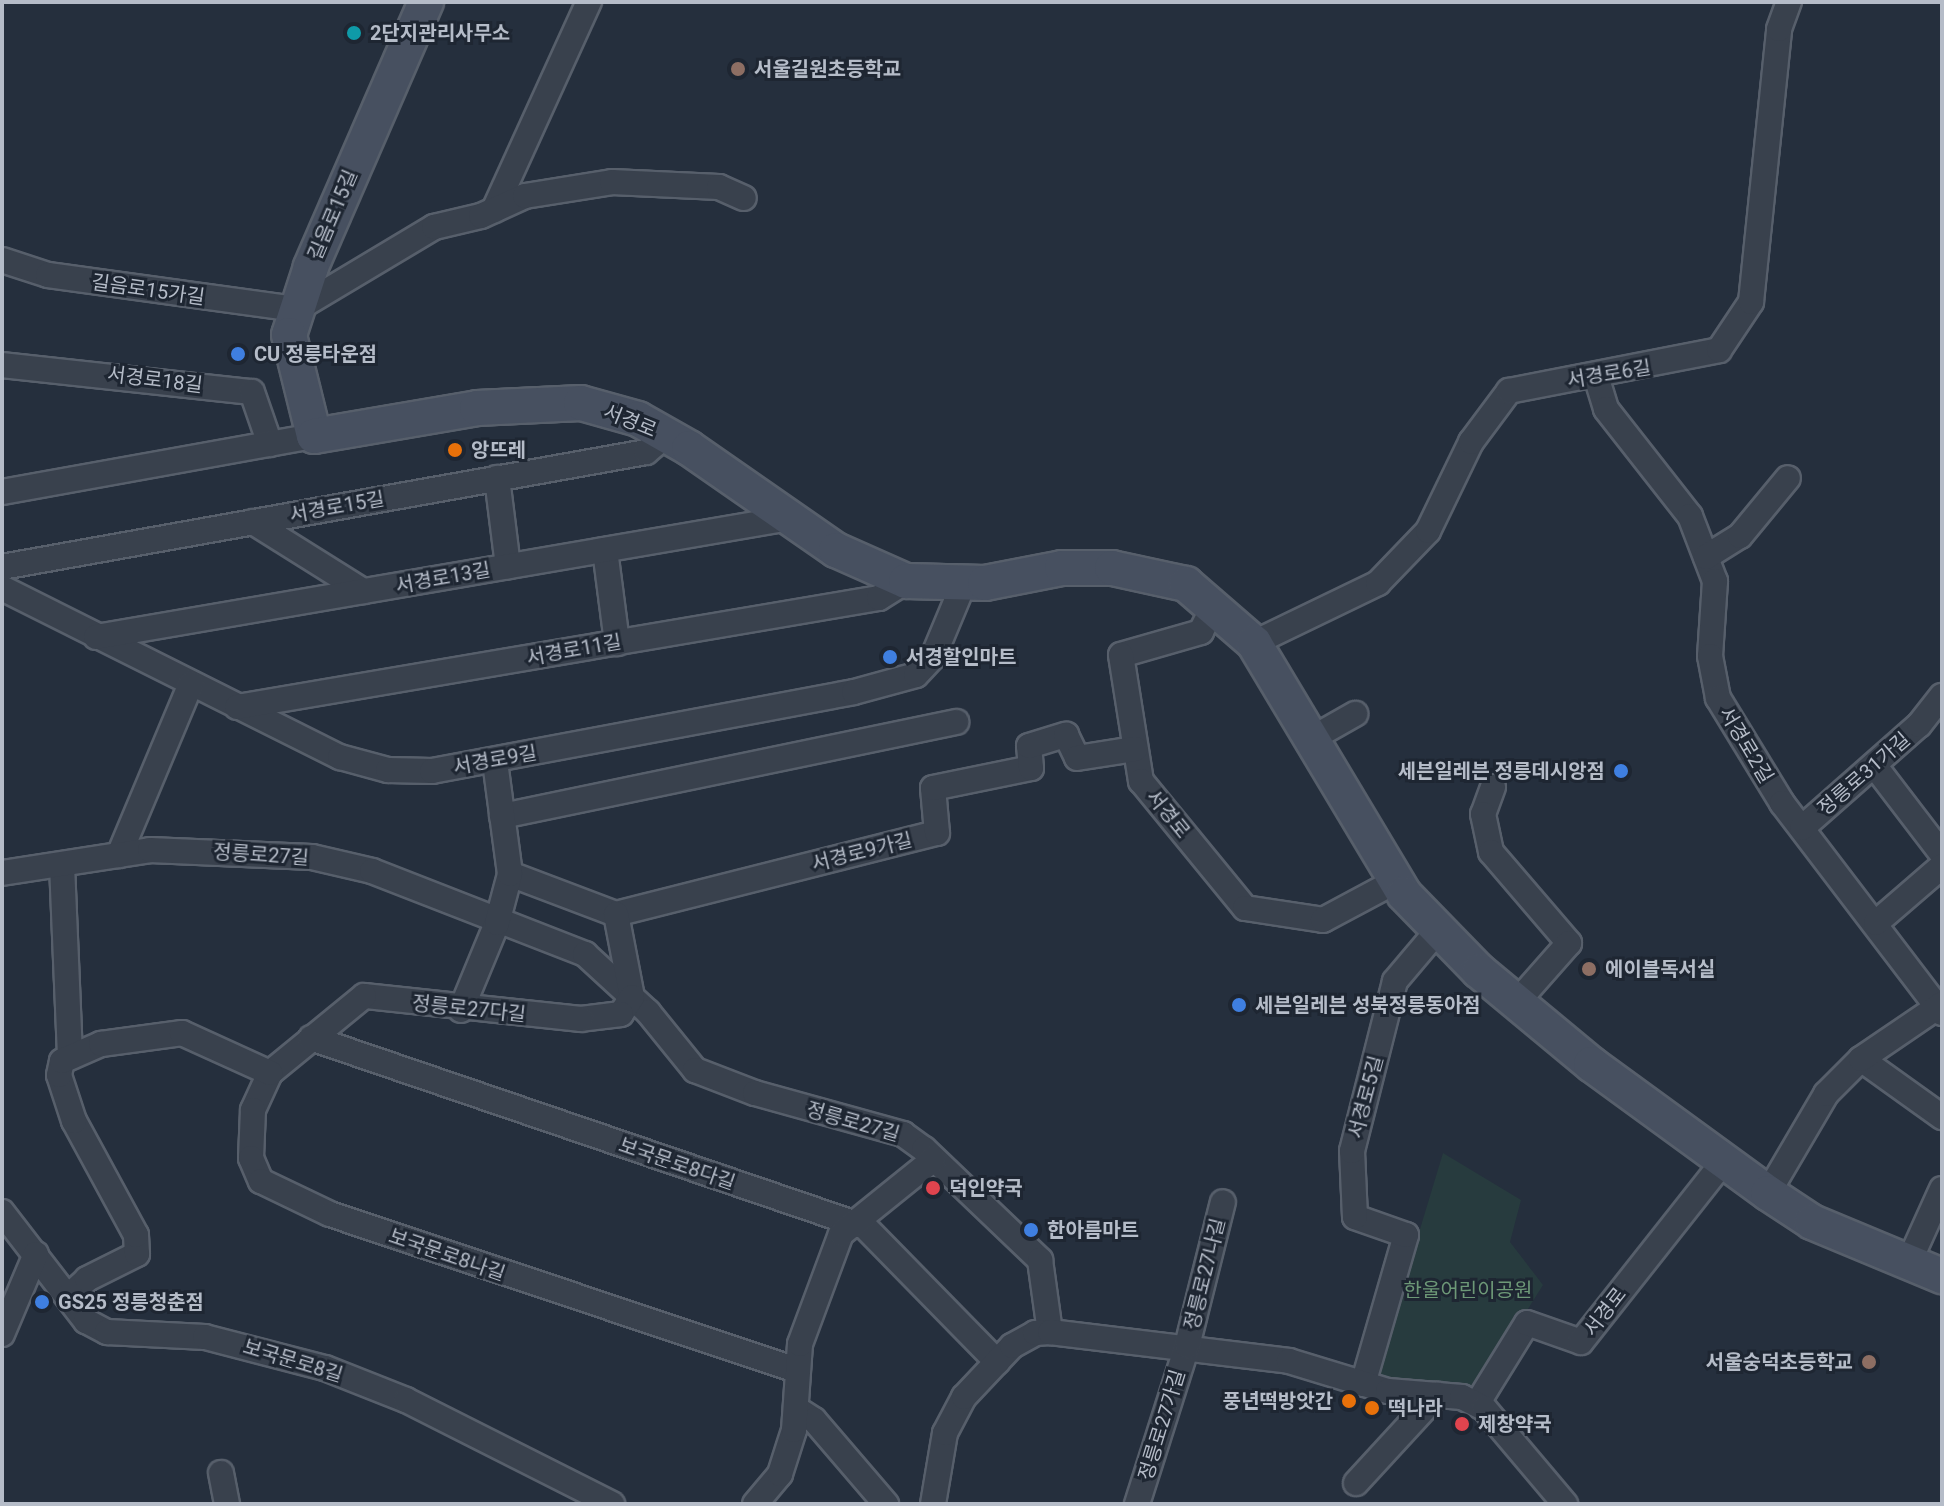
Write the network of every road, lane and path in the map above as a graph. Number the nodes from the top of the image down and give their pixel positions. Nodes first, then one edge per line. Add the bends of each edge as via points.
1 (426, 2) edge
2 (589, 2) edge
3 (1789, 2) edge
4 (744, 198) dead end
5 (494, 210) junction
6 (2, 260) edge
7 (297, 309) junction
8 (2, 365) edge
9 (1596, 376) junction
10 (666, 435) junction
11 (314, 436) junction
12 (270, 444) junction
13 (497, 478) junction
14 (1788, 478) dead end
15 (2, 492) edge
16 (790, 518) junction
17 (253, 522) junction
18 (605, 550) junction
19 (1706, 557) junction
20 (508, 566) junction
21 (2, 567) edge
22 (906, 581) junction
23 (964, 583) junction
24 (2, 588) edge
25 (363, 591) junction
26 (1214, 606) junction
27 (96, 637) junction
28 (617, 643) junction
29 (1254, 643) junction
30 (191, 684) junction
31 (1942, 696) edge
32 (237, 707) junction
33 (1355, 714) dead end
34 (956, 722) dead end
35 (1933, 725) edge
36 (1311, 739) junction
37 (1135, 749) junction
38 (495, 761) junction
39 (1874, 765) junction
40 (1493, 787) dead end
41 (502, 816) junction
42 (1802, 828) junction
43 (1942, 854) edge
44 (119, 855) junction
45 (62, 865) junction
46 (1942, 866) edge
47 (2, 873) edge
48 (510, 874) junction
49 (1396, 881) junction
50 (616, 914) junction
51 (497, 923) junction
52 (1876, 923) junction
53 (1439, 929) junction
54 (632, 997) junction
55 (1517, 1002) junction
56 (1941, 1008) edge
57 (461, 1010) junction
58 (311, 1038) junction
59 (70, 1057) junction
60 (1861, 1059) junction
61 (270, 1073) junction
62 (1942, 1117) edge
63 (934, 1159) junction
64 (1723, 1162) junction
65 (1942, 1189) edge
66 (1768, 1193) junction
67 (1223, 1202) dead end
68 (2, 1212) edge
69 (853, 1223) junction
70 (36, 1254) junction
71 (1909, 1262) junction
72 (1942, 1276) edge
73 (68, 1297) junction
74 (1050, 1332) junction
75 (2, 1334) edge
76 (1187, 1346) junction
77 (997, 1362) junction
78 (796, 1370) junction
79 (1363, 1384) junction
80 (1437, 1395) junction
81 (1477, 1404) junction
82 (797, 1409) junction
83 (221, 1473) dead end
84 (1356, 1483) dead end
85 (227, 1504) edge
86 (612, 1504) edge
87 (755, 1504) edge
88 (886, 1504) edge
89 (933, 1504) edge
90 (1137, 1504) edge
91 (1565, 1504) edge

1 - 7 street, 길음로15길
2 - 5 street
3 - 9 street, 서경로6길 via 1779,29 1751,302 1719,350
4 - 5 street via 719,187 612,182 525,196
5 - 7 street via 434,227
6 - 7 street, 길음로15가길 via 48,275
7 - 11 street, 길음로15길 via 289,335
8 - 12 street, 서경로18길 via 252,392
9 - 19 street, 서경로2길 via 1606,409 1690,516
9 - 29 street, 서경로6길 via 1509,391 1471,442 1428,531 1378,583
10 - 11 street, 서경로 via 638,419 581,403 477,408
10 - 13 street, 서경로15길 via 646,452
10 - 16 street, 서경로
11 - 12 street, 서경로
12 - 15 street, 서경로
13 - 17 street, 서경로15길
13 - 20 street
14 - 19 street via 1740,536
16 - 18 street, 서경로13길
16 - 22 street, 서경로 via 836,550
17 - 21 street, 서경로15길
17 - 25 street
18 - 20 street, 서경로13길
18 - 28 street
19 - 42 street, 서경로2길 via 1715,581 1710,656 1718,698
20 - 25 street, 서경로13길
22 - 23 street, 서경로
22 - 28 street, 서경로11길 via 879,598
23 - 26 street, 서경로 via 1062,568 1112,568 1186,584
23 - 38 street, 서경로9길 via 933,657 916,675 854,692
24 - 27 street, 서경로9길
25 - 27 street, 서경로13길
26 - 29 street, 서경로
26 - 37 street, 서경로 via 1201,632 1121,655
27 - 30 street, 서경로9길
28 - 32 street, 서경로11길
29 - 36 street, 서경로
30 - 32 street, 서경로9길
30 - 44 street
31 - 35 street, 정릉로31가길
32 - 38 street, 서경로9길 via 340,757 388,770 432,771
33 - 36 street
34 - 41 street
35 - 39 street, 정릉로31가길
36 - 49 street, 서경로
37 - 49 street, 서경로 via 1141,781 1245,908 1323,920
37 - 50 street, 서경로9가길 via 1077,758 1066,735 1029,746 1031,768 933,788 937,833
38 - 41 street
39 - 42 street, 정릉로31가길
39 - 43 street
40 - 55 street via 1483,814 1491,852 1569,943
41 - 48 street
42 - 52 street, 서경로2길
44 - 45 street, 정릉로27길
44 - 51 street, 정릉로27길 via 150,850 312,857 372,871
45 - 47 street, 정릉로27길
45 - 59 street
46 - 52 street
48 - 50 street
48 - 51 street
49 - 53 street, 서경로
50 - 54 street, 정릉로27길
51 - 54 street, 정릉로27길 via 585,954
51 - 57 street
52 - 56 street, 서경로2길
53 - 55 street, 서경로
53 - 79 street, 서경로5길 via 1395,981 1352,1151 1355,1217 1406,1235
54 - 57 street, 정릉로27다길 via 621,1014 581,1019
54 - 63 street, 정릉로27길 via 695,1070 768,1097 903,1134
55 - 64 street, 서경로
56 - 60 street
57 - 58 street, 정릉로27다길 via 364,996
58 - 61 street, 보국문로8나길
58 - 69 street, 보국문로8다길
59 - 61 street via 101,1044 182,1033
59 - 73 street via 62,1061 59,1075 74,1121 136,1235 137,1254 87,1279
60 - 62 street
60 - 66 street via 1826,1094
61 - 78 street, 보국문로8나길 via 253,1110 251,1158 261,1181 330,1214 457,1259
63 - 69 street
63 - 74 street, 정릉로27길 via 1040,1260
64 - 66 street, 서경로
64 - 81 street, 서경로 via 1581,1342 1527,1323
65 - 71 street
66 - 71 street, 서경로 via 1812,1222
67 - 76 street, 정릉로27나길
68 - 70 street, 보국문로8길
69 - 77 street, 보국문로8다길 via 865,1227
69 - 78 street via 833,1250
70 - 73 street, 보국문로8길
70 - 75 street
71 - 72 street, 서경로
73 - 86 street, 보국문로8길 via 86,1321 107,1332 205,1337 325,1368 406,1400
74 - 76 street
74 - 77 street via 1035,1333
76 - 79 street via 1289,1361
76 - 90 street, 정릉로27가길
77 - 89 street via 964,1397 945,1433
78 - 82 street
79 - 80 street
80 - 81 street
80 - 84 street
81 - 91 street
82 - 87 street via 780,1474
82 - 88 street via 814,1420
83 - 85 street

